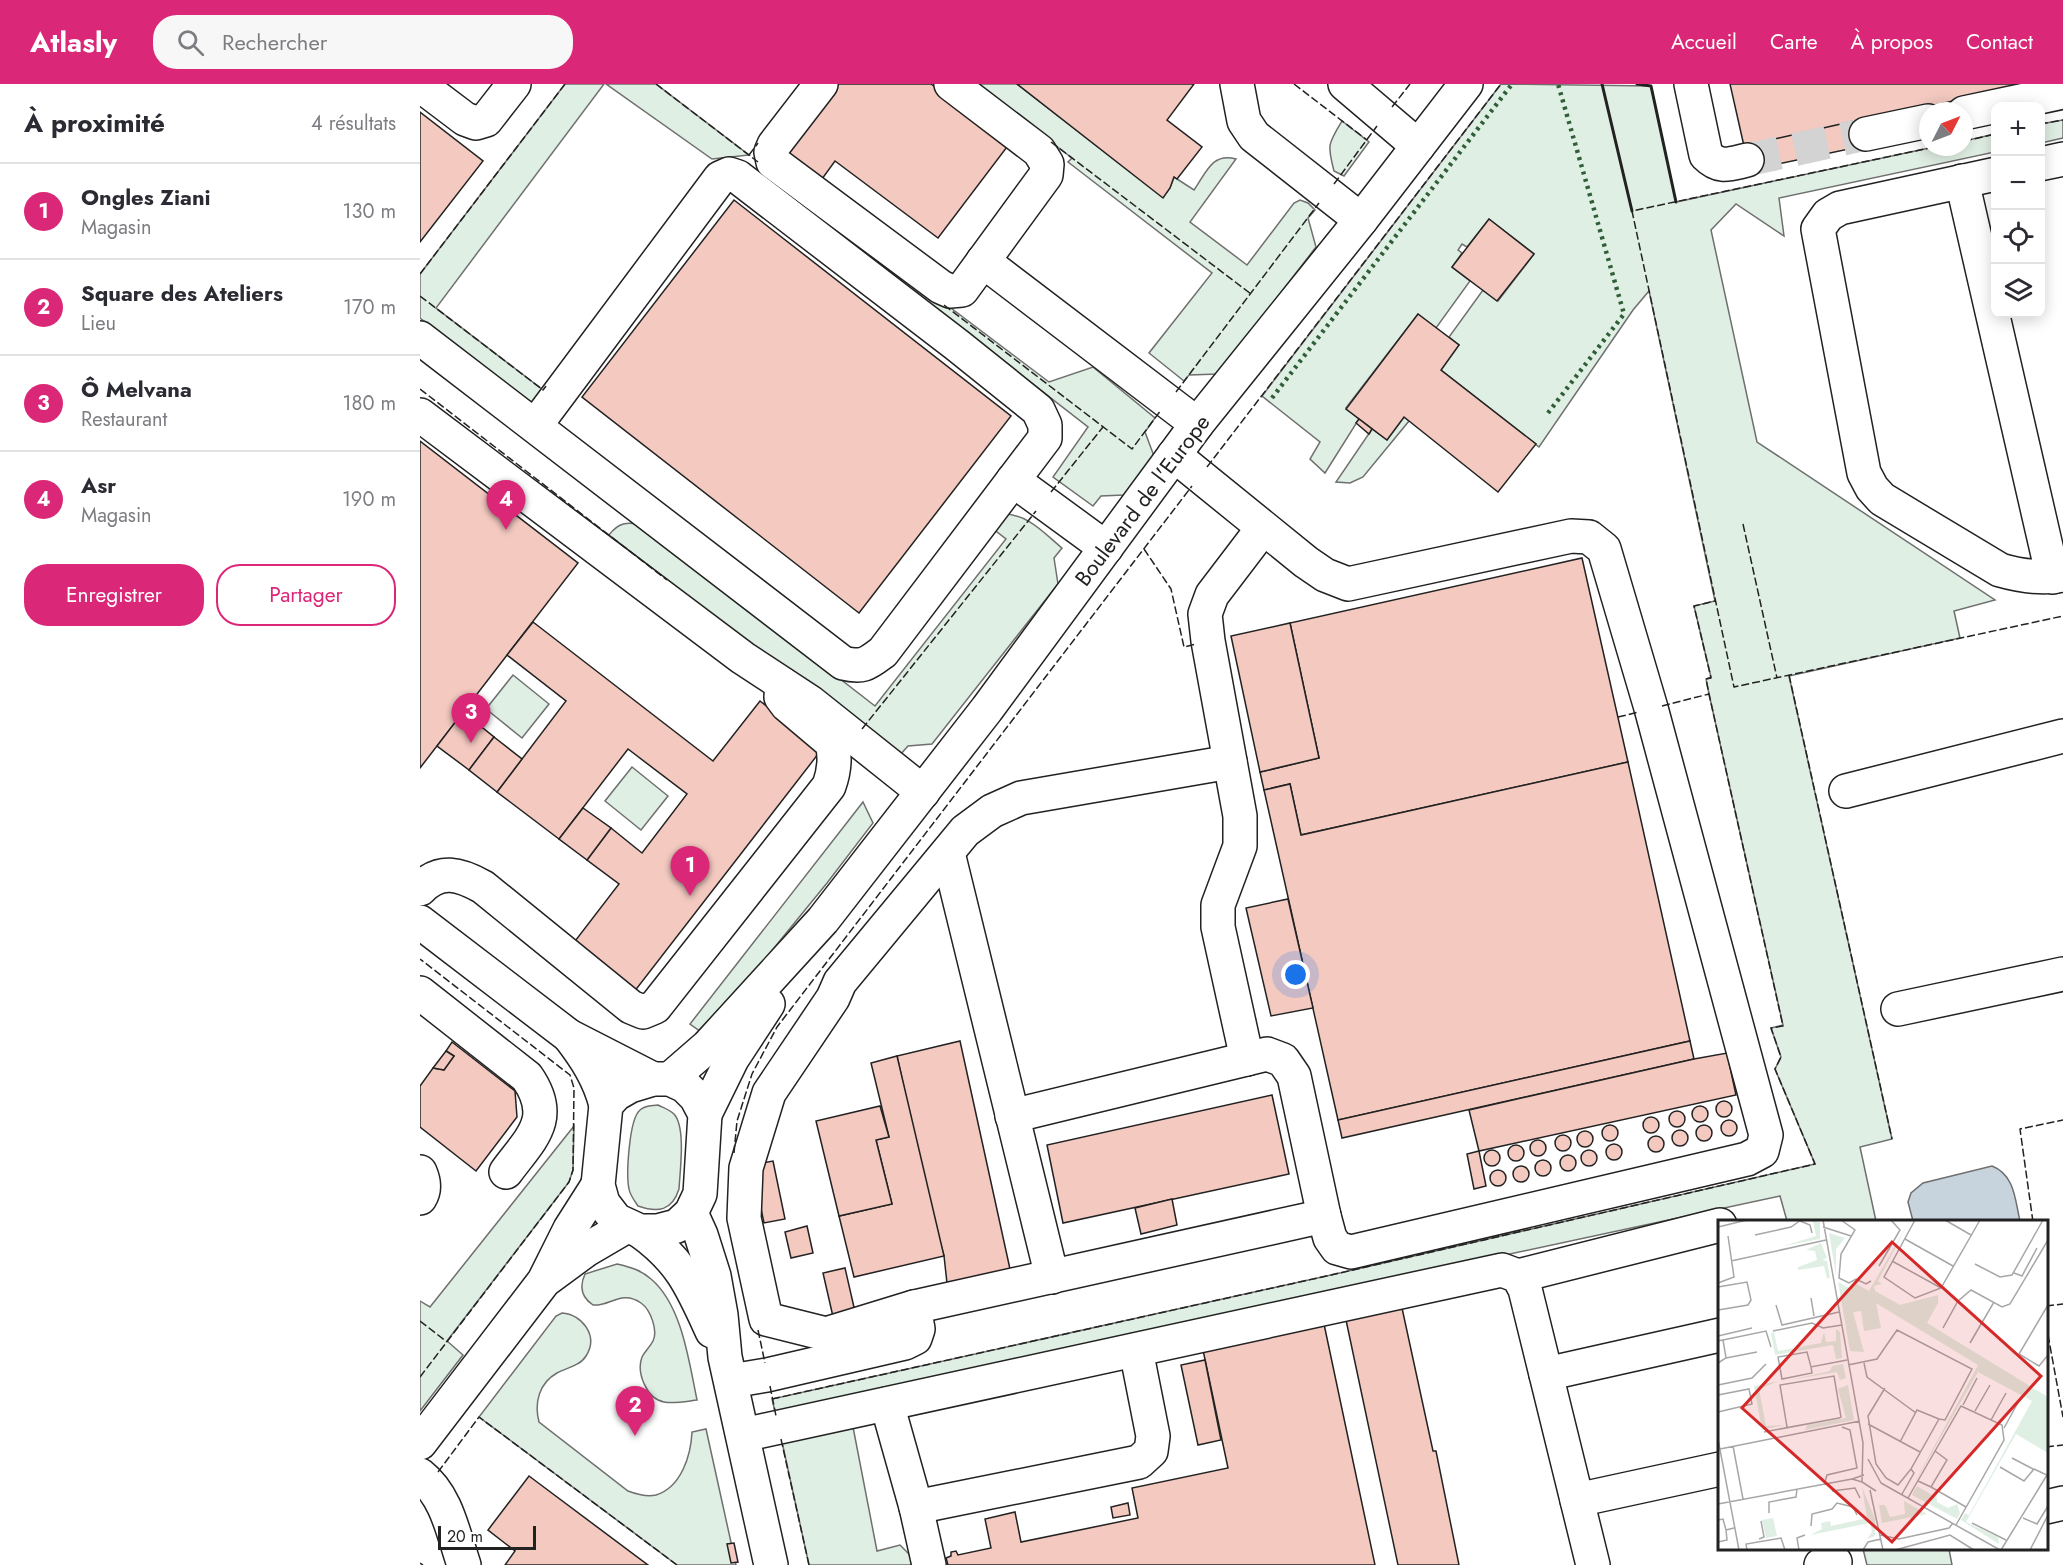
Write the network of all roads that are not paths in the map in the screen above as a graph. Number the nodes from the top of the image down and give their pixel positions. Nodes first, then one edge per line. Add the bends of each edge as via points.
1 (514, 84) edge
2 (821, 84) edge
3 (951, 84) edge
4 (1237, 84) edge
5 (1345, 84) edge
6 (1466, 84) edge
7 (1691, 84) edge
8 (420, 85) edge
9 (2063, 92) edge
10 (1973, 111) edge
11 (1919, 123) edge
12 (1866, 134) tunnel mouth
13 (1418, 146) junction
14 (2063, 159) edge
15 (1747, 160) tunnel mouth
16 (2045, 163) edge
17 (1991, 175) edge
18 (1962, 182) junction
19 (1361, 220) junction
20 (983, 261) junction
21 (420, 338) edge
22 (420, 415) edge
23 (1197, 424) junction
24 (535, 426) junction
25 (1174, 455) junction
26 (1013, 480) junction
27 (1263, 528) junction
28 (1106, 548) junction
29 (2058, 576) edge
30 (782, 684) junction
31 (2063, 736) edge
32 (1230, 762) junction
33 (1846, 791) dead end
34 (923, 792) junction
35 (948, 853) junction
36 (420, 889) edge
37 (823, 920) junction
38 (424, 933) edge
39 (2063, 974) edge
40 (420, 993) edge
41 (1898, 1009) dead end
42 (569, 1035) junction
43 (1247, 1059) junction
44 (662, 1079) junction
45 (606, 1105) junction
46 (705, 1114) junction
47 (1012, 1116) junction
48 (420, 1172) edge
49 (506, 1172) dead end
50 (598, 1185) junction
51 (420, 1198) edge
52 (691, 1213) junction
53 (1324, 1216) junction
54 (1718, 1226) edge
55 (633, 1228) junction
56 (1518, 1276) junction
57 (1052, 1277) junction
58 (544, 1281) junction
59 (914, 1307) junction
60 (1718, 1335) edge
61 (1136, 1350) junction
62 (728, 1369) junction
63 (1546, 1374) junction
64 (887, 1404) junction
65 (743, 1435) junction
66 (420, 1443) edge
67 (1718, 1469) edge
68 (420, 1475) edge
69 (1577, 1500) junction
70 (2063, 1503) edge
71 (916, 1507) junction
72 (2048, 1507) edge
73 (464, 1565) edge
74 (771, 1565) edge
75 (929, 1565) edge
76 (1593, 1565) edge

1 - 8 street via 486,120 476,123
2 - 20 street via 774,145 773,162 941,287 962,290
3 - 20 street via 1039,151 1047,164 1046,176
4 - 19 street via 1244,121 1254,136
5 - 13 street
6 - 13 street, Boulevard de l'Europe
7 - 15 street via 1706,155 1722,165
9 - 10 street
11 - 12 street
13 - 19 street, Boulevard de l'Europe
14 - 16 street
17 - 18 street
18 - 29 street
18 - 29 street via 1840,208 1828,214 1818,229 1864,473 1882,499 2000,570 2020,576
19 - 23 street, Boulevard de l'Europe
20 - 23 street
21 - 24 street
22 - 30 street
23 - 25 street, Boulevard de l'Europe
24 - 26 street via 843,663 857,667 883,652
24 - 26 street via 720,178 729,174 738,177 1038,410 1045,425 1045,438
25 - 27 street
25 - 28 street, Boulevard de l'Europe
26 - 28 street
27 - 32 street via 1212,595 1205,614
27 - 53 street via 1324,574 1348,584 1571,536 1589,537 1604,549 1766,1135 1762,1151 1747,1159 1351,1252 1336,1248
28 - 34 street, Boulevard de l'Europe
30 - 34 street
30 - 36 street via 782,697 787,705 832,743 834,774 829,786 655,1007 643,1012 631,1007 483,887 466,878 450,874 435,878
31 - 33 street
32 - 35 street via 1022,798 992,811 966,831
32 - 43 street via 1240,816 1240,846 1218,905 1218,927
34 - 37 street, Boulevard de l'Europe
35 - 47 street
35 - 59 street via 840,982 834,998 769,1093 746,1168 744,1218 766,1318 825,1334
37 - 44 street, Boulevard de l'Europe via 708,1046
37 - 46 street, Boulevard de l'Europe via 732,1059
38 - 42 street
39 - 41 street
40 - 49 street via 527,1077 537,1092 539,1128
42 - 44 street
42 - 45 street via 595,1073
43 - 47 street
43 - 53 street via 1267,1054 1283,1060 1294,1076
44 - 45 street via 630,1086
44 - 46 street via 685,1086
45 - 50 street
46 - 52 street via 700,1194
47 - 57 street
48 - 51 street via 424,1180
50 - 55 street via 603,1203 616,1220
50 - 58 street
52 - 55 street via 677,1226 658,1231
52 - 62 street via 714,1276
53 - 57 street
54 - 56 street
55 - 58 street via 586,1250
55 - 62 street via 659,1244 675,1262 691,1287
56 - 61 street via 1502,1270
56 - 63 street via 1525,1289
57 - 59 street
58 - 66 street
59 - 62 street via 918,1329 915,1338 905,1343 767,1375
60 - 63 street
61 - 64 street
61 - 71 street via 1154,1436 1151,1451 1139,1462
62 - 65 street
63 - 69 street
64 - 65 street
64 - 71 street
65 - 74 street
67 - 69 street
68 - 73 street via 439,1494
69 - 76 street
70 - 72 street
71 - 75 street

